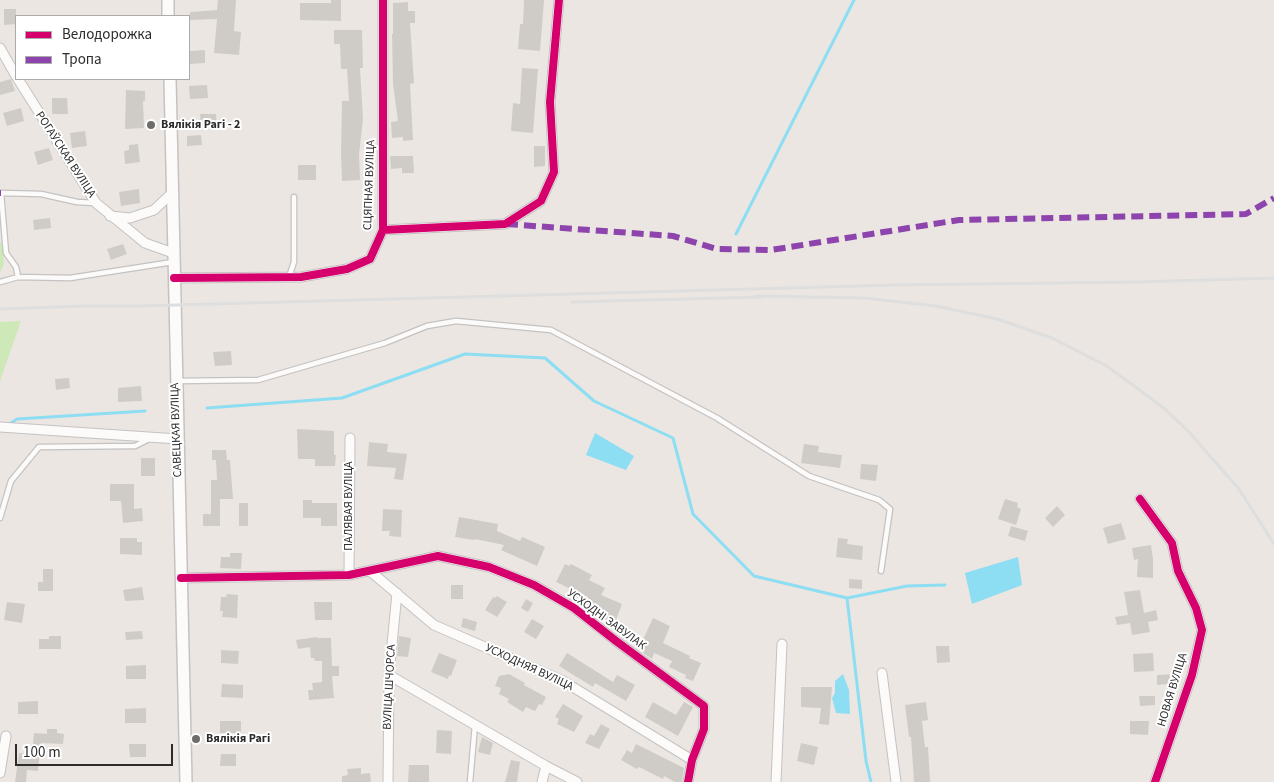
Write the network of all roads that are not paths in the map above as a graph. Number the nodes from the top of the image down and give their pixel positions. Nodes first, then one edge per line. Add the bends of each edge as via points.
1 (168, 0) edge
2 (383, 0) edge
3 (559, 0) edge
4 (168, 15) edge
5 (0, 48) edge
6 (15, 74) edge
7 (19, 80) edge
8 (170, 80) edge
9 (172, 193) junction
10 (294, 197) dead end
11 (96, 203) junction
12 (110, 216) junction
13 (383, 230) junction
14 (173, 258) junction
15 (18, 277) junction
16 (289, 277) junction
17 (174, 278) junction
18 (0, 282) edge
19 (176, 381) junction
20 (0, 427) edge
21 (152, 437) junction
22 (350, 438) dead end
23 (178, 439) junction
24 (1140, 499) dead end
25 (0, 518) edge
26 (370, 571) junction
27 (881, 571) dead end
28 (349, 575) junction
29 (181, 578) junction
30 (397, 593) junction
31 (782, 644) dead end
32 (882, 673) dead end
33 (389, 675) junction
34 (475, 725) junction
35 (6, 736) dead end
36 (692, 760) junction
37 (546, 766) junction
38 (0, 773) edge
39 (186, 782) edge
40 (388, 782) edge
41 (470, 782) edge
42 (542, 782) edge
43 (577, 782) edge
44 (688, 782) edge
45 (776, 782) edge
46 (896, 782) edge
47 (1155, 782) edge

1 - 4 main road
2 - 13 street, СЦЯПНАЯ ВУЛІЦА
3 - 13 street via 550,102 554,172 541,201 505,224
5 - 6 street, РОГАЎСКАЯ ВУЛІЦА
7 - 11 street, РОГАЎСКАЯ ВУЛІЦА
8 - 9 main road, САВЕЦКАЯ ВУЛІЦА
9 - 12 street via 154,210 130,218
9 - 14 main road, САВЕЦКАЯ ВУЛІЦА
10 - 16 lane via 294,262
11 - 12 street, РОГАЎСКАЯ ВУЛІЦА
11 - 15 lane via 41,194 1,193 6,253 16,267
12 - 14 street, РОГАЎСКАЯ ВУЛІЦА via 144,243
13 - 16 street, СЦЯПНАЯ ВУЛІЦА via 370,259 347,269
14 - 15 lane via 70,278
14 - 17 main road, САВЕЦКАЯ ВУЛІЦА
15 - 18 lane
16 - 17 street, СЦЯПНАЯ ВУЛІЦА
17 - 19 main road, САВЕЦКАЯ ВУЛІЦА
19 - 23 main road, САВЕЦКАЯ ВУЛІЦА
19 - 27 lane via 258,380 385,343 427,326 456,321 551,330 717,418 810,476 879,500 890,509
20 - 21 street
21 - 23 street
21 - 25 lane via 135,446 39,447 10,481
22 - 28 street, ПАЛЯВАЯ ВУЛІЦА
23 - 29 main road, САВЕЦКАЯ ВУЛІЦА
24 - 47 street, НОВАЯ ВУЛІЦА via 1172,543 1178,571 1196,608 1202,630 1192,675
26 - 28 street, УСХОДНІ ЗАВУЛАК
26 - 30 street, УСХОДНЯЯ ВУЛІЦА
26 - 36 street, УСХОДНІ ЗАВУЛАК via 438,556 489,567 534,585 574,608 704,706 704,729
28 - 29 street, УСХОДНІ ЗАВУЛАК
29 - 39 main road, САВЕЦКАЯ ВУЛІЦА
30 - 33 street, ВУЛІЦА ШЧОРСА
30 - 36 street, УСХОДНЯЯ ВУЛІЦА via 434,625 563,681
31 - 45 street
32 - 46 street
33 - 34 street
33 - 40 street, ВУЛІЦА ШЧОРСА
34 - 37 street
34 - 41 lane
35 - 38 street
36 - 44 street
37 - 42 street
37 - 43 street

